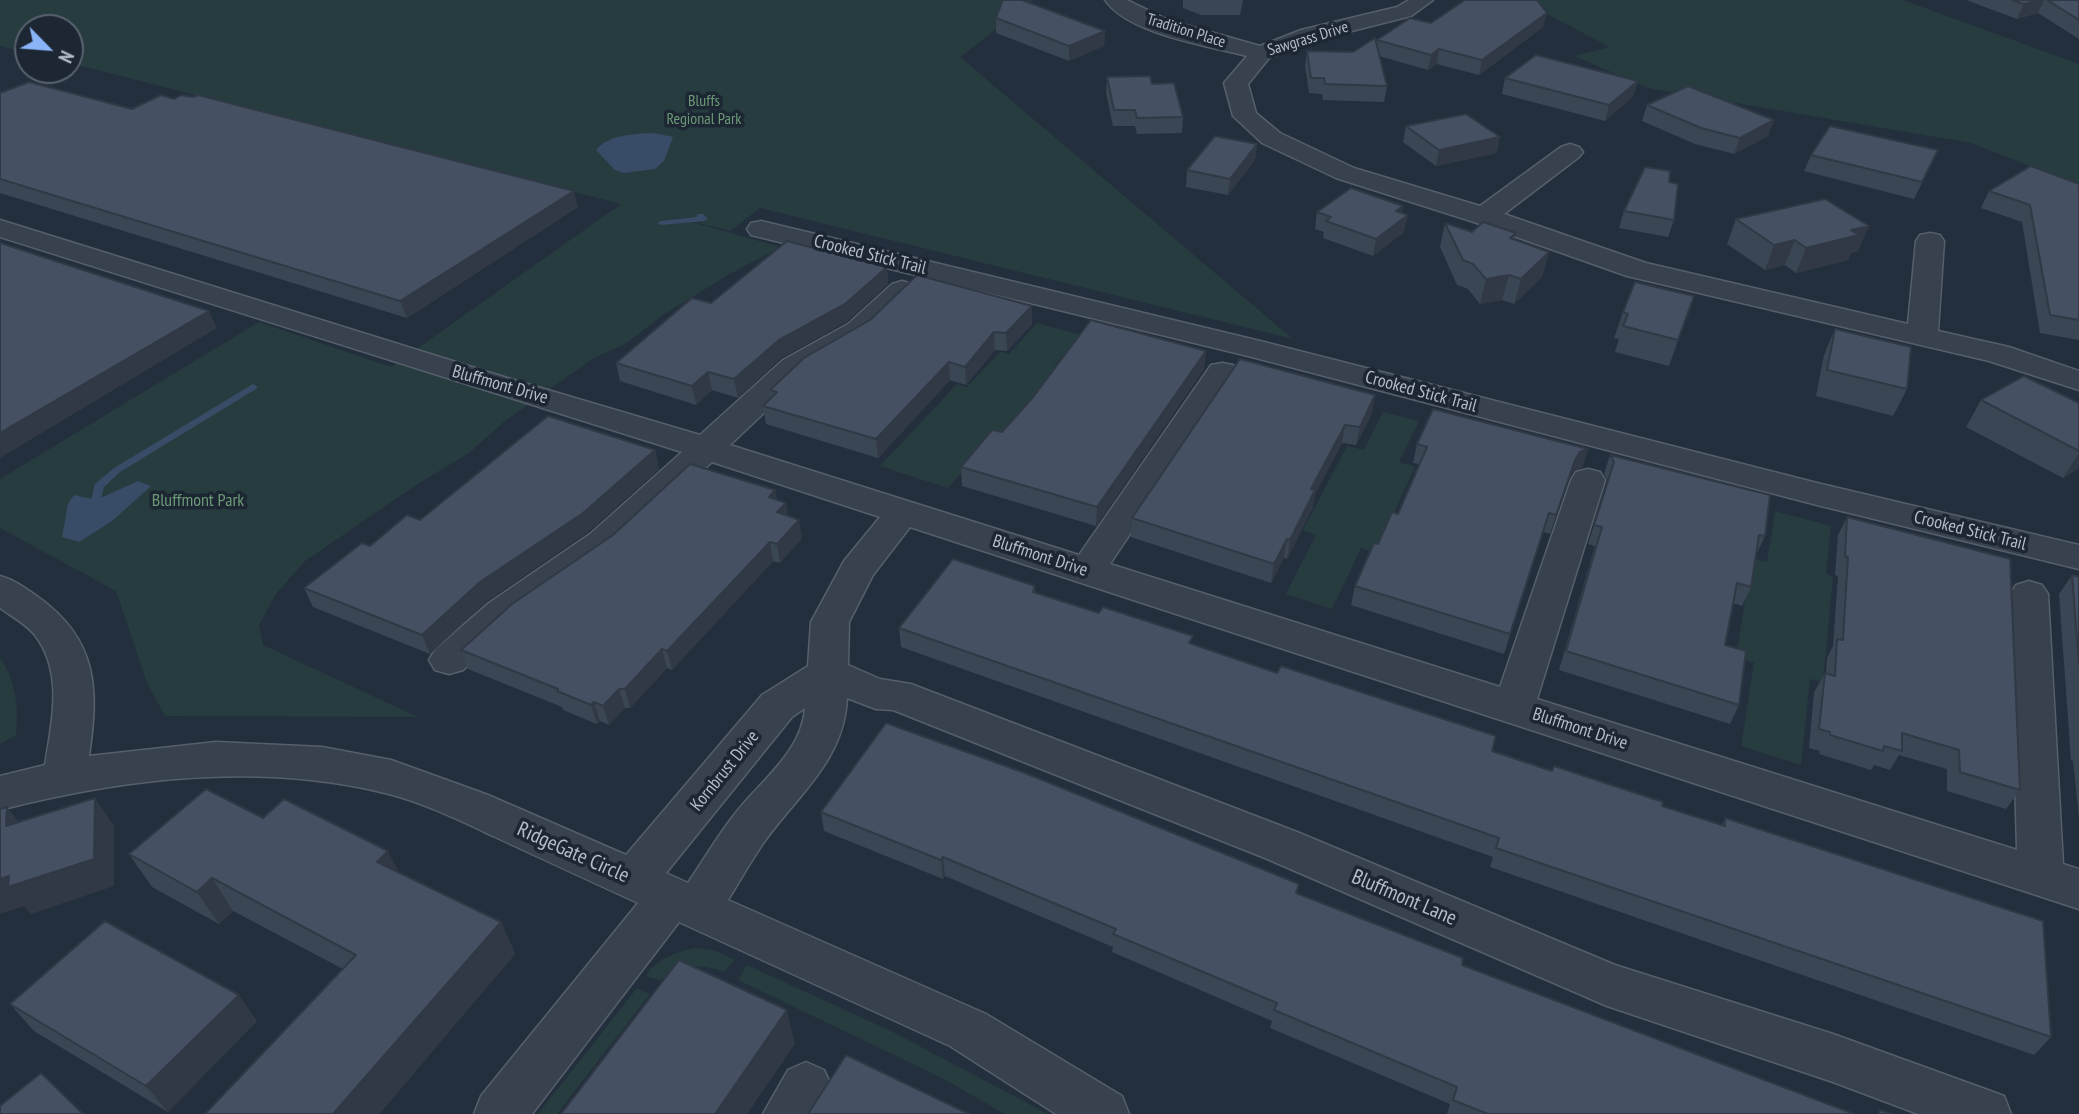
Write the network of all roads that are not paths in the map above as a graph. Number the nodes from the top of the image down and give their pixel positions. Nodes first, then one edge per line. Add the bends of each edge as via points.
1 (1115, 0) edge
2 (1423, 0) edge
3 (1261, 53) junction
4 (1570, 152) dead end
5 (1484, 216) junction
6 (0, 228) edge
7 (761, 229) dead end
8 (1930, 241) dead end
9 (902, 290) edge
10 (1922, 336) junction
11 (1222, 372) dead end
12 (2079, 382) edge
13 (705, 448) junction
14 (1588, 480) dead end
15 (903, 512) junction
16 (2079, 557) edge
17 (1087, 571) junction
18 (0, 589) edge
19 (2029, 594) dead end
20 (449, 660) dead end
21 (827, 673) junction
22 (1514, 708) junction
23 (64, 777) junction
24 (0, 793) edge
25 (2060, 883) edge
26 (667, 895) junction
27 (500, 1114) edge
28 (1103, 1114) edge
29 (1985, 1114) edge

1 - 3 street, Tradition Place via 1121,9 1151,22
2 - 3 street, Sawgrass Drive via 1404,12 1309,35
3 - 5 street, Sawgrass Drive via 1237,83 1239,101 1245,116 1271,138 1345,173
4 - 5 street
5 - 10 street via 1637,270
6 - 13 street, Bluffmont Drive
7 - 16 street, Crooked Stick Trail
8 - 10 street
9 - 13 street via 859,330 793,368
10 - 12 street via 1998,354
11 - 17 street
13 - 15 street, Bluffmont Drive
13 - 20 street via 603,543 503,612
14 - 22 street
15 - 17 street, Bluffmont Drive
15 - 21 street, Kornbrust Drive via 857,570 830,622
17 - 22 street, Bluffmont Drive
18 - 23 street via 47,623 69,658 75,711
19 - 25 street
21 - 26 street, Kornbrust Drive via 778,706
21 - 26 street, Kornbrust Drive via 825,721 809,757 747,831
21 - 29 street, Bluffmont Lane via 876,694 897,695 1281,845 1607,984 1833,1058
22 - 25 street, Bluffmont Drive
23 - 24 street, RidgeGate Circle
23 - 26 street, RidgeGate Circle via 216,759 322,764 391,778 472,807
26 - 27 street, Kornbrust Drive
26 - 28 street, RidgeGate Circle via 968,1030

